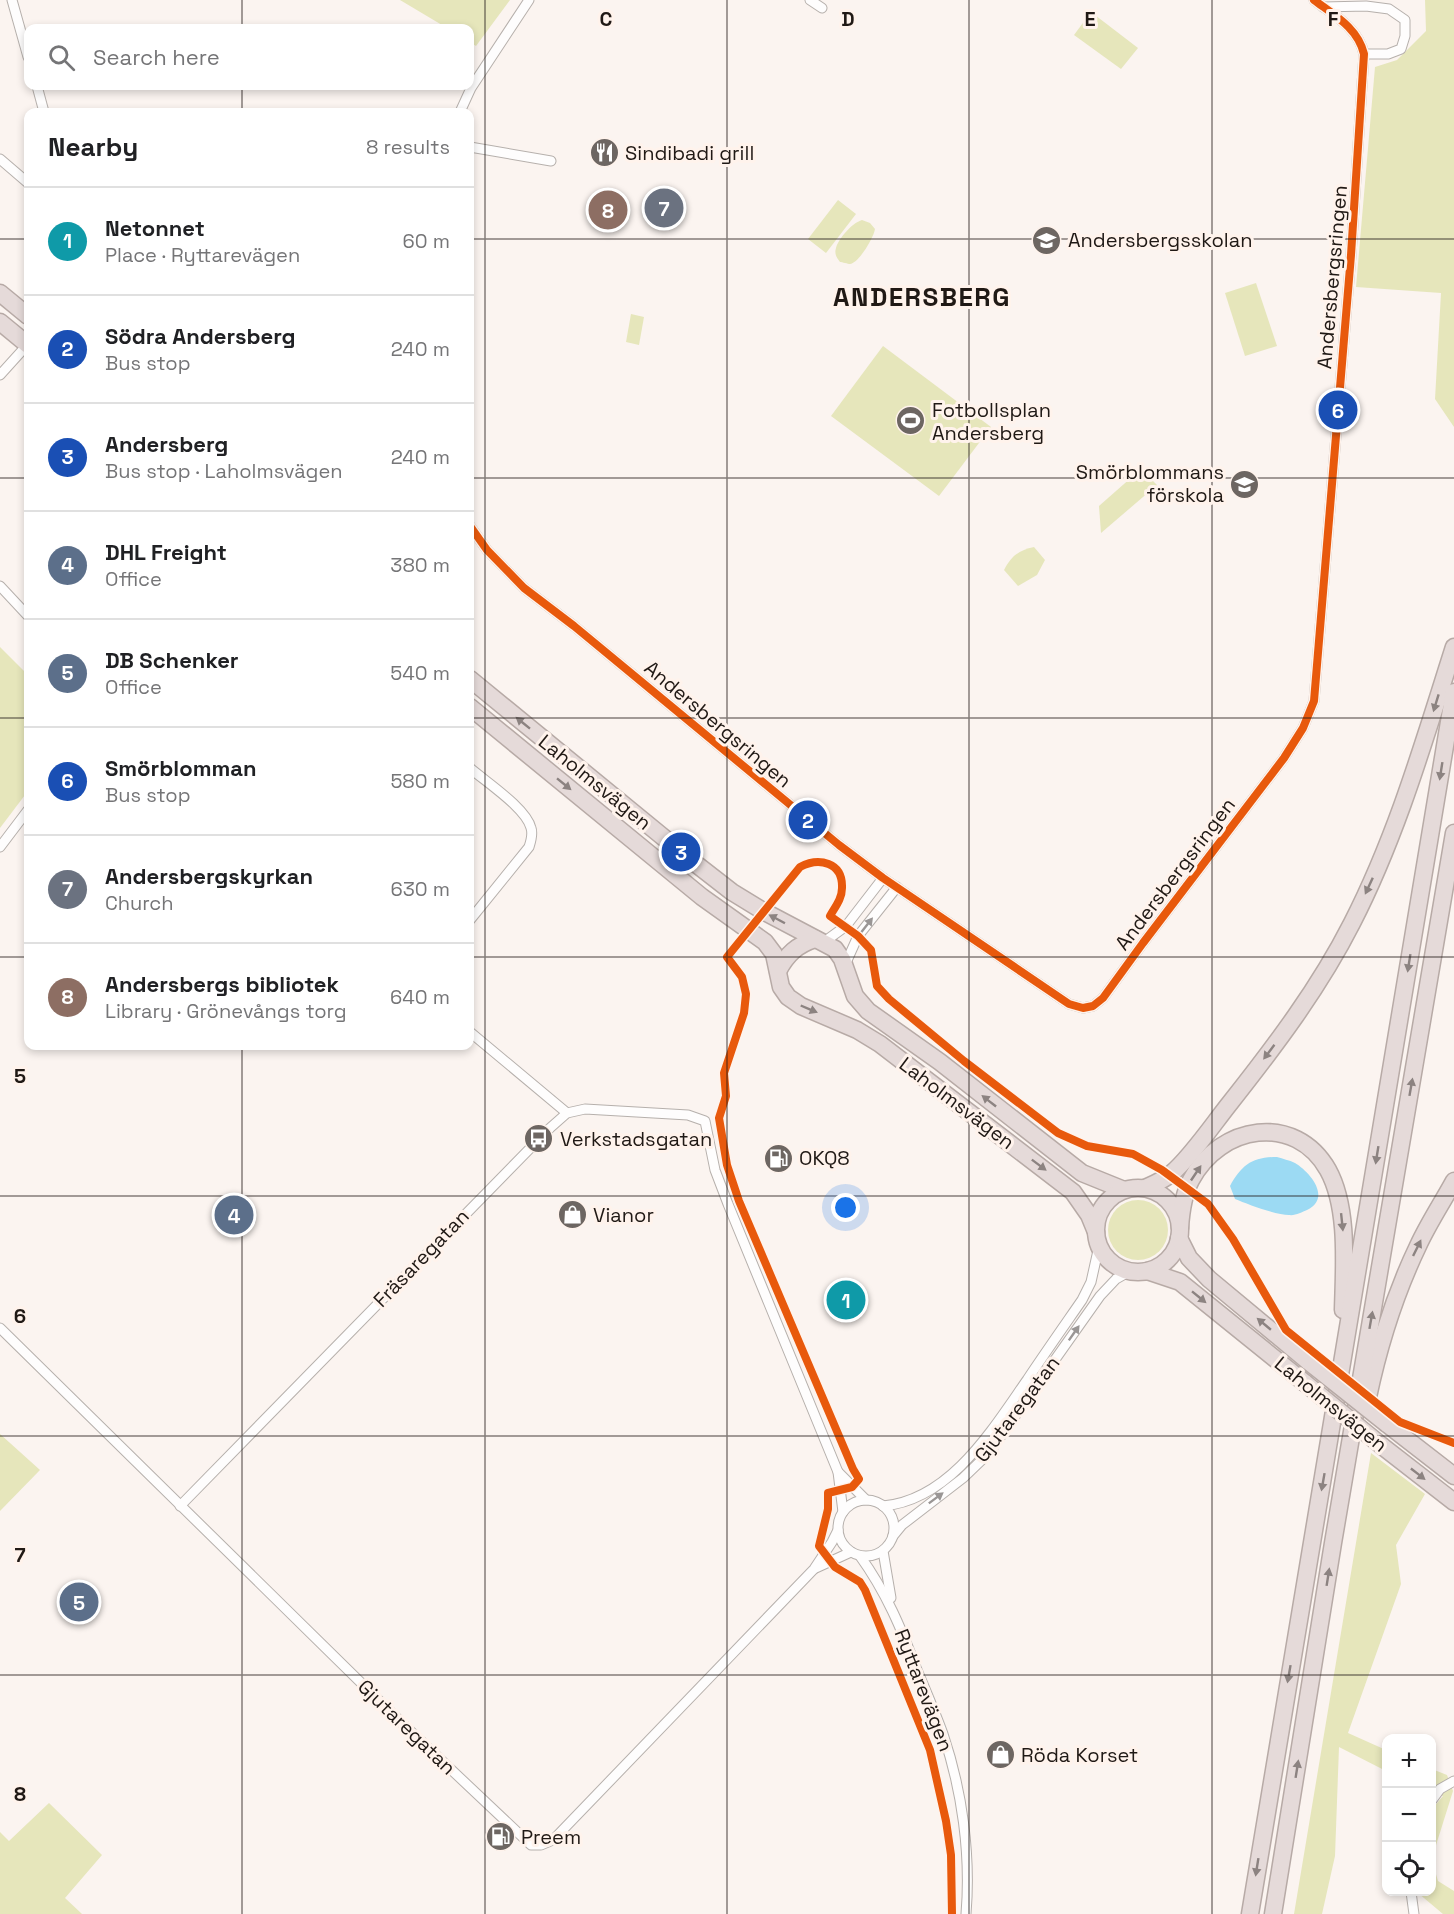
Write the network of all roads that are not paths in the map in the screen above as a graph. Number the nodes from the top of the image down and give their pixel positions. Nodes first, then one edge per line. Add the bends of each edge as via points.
1 (12, 0) edge
2 (529, 0) edge
3 (810, 0) edge
4 (1314, 0) edge
5 (1323, 7) junction
6 (822, 8) dead end
7 (24, 43) edge
8 (1364, 54) junction
9 (474, 83) edge
10 (38, 90) edge
11 (470, 90) edge
12 (43, 108) edge
13 (462, 108) edge
14 (474, 148) edge
15 (0, 159) edge
16 (551, 161) dead end
17 (24, 180) edge
18 (0, 293) edge
19 (24, 313) edge
20 (0, 322) edge
21 (24, 342) edge
22 (24, 349) edge
23 (0, 375) edge
24 (474, 532) edge
25 (0, 586) edge
26 (24, 612) edge
27 (1454, 647) edge
28 (474, 682) edge
29 (1454, 692) edge
30 (474, 710) edge
31 (474, 771) edge
32 (24, 815) edge
33 (1454, 833) edge
34 (0, 847) edge
35 (883, 878) junction
36 (897, 886) junction
37 (474, 915) edge
38 (819, 941) junction
39 (844, 967) junction
40 (778, 971) junction
41 (474, 1035) edge
42 (567, 1113) junction
43 (1452, 1187) edge
44 (1145, 1188) junction
45 (1124, 1190) junction
46 (1180, 1233) junction
47 (1098, 1239) junction
48 (1130, 1271) junction
49 (1147, 1271) junction
50 (0, 1328) edge
51 (1342, 1370) junction
52 (838, 1472) junction
53 (1454, 1476) edge
54 (866, 1500) junction
55 (1454, 1502) edge
56 (180, 1506) junction
57 (883, 1506) junction
58 (843, 1512) junction
59 (838, 1530) junction
60 (892, 1536) junction
61 (1333, 1543) junction
62 (883, 1551) junction
63 (856, 1554) junction
64 (814, 1569) junction
65 (893, 1609) junction
66 (1454, 1781) edge
67 (1436, 1794) edge
68 (1412, 1896) edge
69 (966, 1914) edge
70 (1250, 1914) edge
71 (1273, 1914) edge
72 (1414, 1914) edge

1 - 7 street
2 - 9 street
3 - 6 street
4 - 5 street
5 - 8 street via 1356,33
5 - 8 street via 1389,9 1405,20 1406,36 1401,49 1388,54
8 - 36 street, Andersbergsringen via 1317,673 1314,701 1303,728 1103,998 1093,1006 1069,1004
10 - 12 street
11 - 13 street
14 - 16 street
15 - 17 street
18 - 19 highway
20 - 21 highway
22 - 23 street
24 - 35 street, Andersbergsringen via 524,588
25 - 26 street
27 -> 44 highway via 1397,820 1352,924 1324,974 1180,1164 1166,1178
38 -> 28 highway, Laholmsvägen via 732,892
29 -> 51 highway
30 -> 40 highway, Laholmsvägen via 702,897 761,938 774,954
31 - 37 street via 521,811 532,835 529,847
32 - 34 street
61 -> 33 highway
35 - 36 street, Andersbergsringen
35 - 38 street via 846,926
39 -> 36 street via 858,936
38 - 39 highway, Laholmsvägen via 835,949
38 - 40 highway via 798,945
45 -> 39 highway, Laholmsvägen via 1082,1173 868,1011 855,996
40 -> 47 highway, Laholmsvägen via 788,997 857,1030 1073,1192
41 - 42 street
42 - 52 street via 608,1109 688,1115 705,1121 725,1196
42 - 56 street, Fräsaregatan
61 -> 43 highway via 1344,1524 1384,1333 1418,1245
44 - 45 highway, Laholmsvägen
44 - 46 highway, Laholmsvägen via 1167,1199 1178,1216
45 - 47 highway via 1103,1206 1098,1218
46 - 49 highway via 1168,1259
46 -> 51 highway via 1183,1204 1192,1179 1220,1146 1263,1131 1288,1135 1311,1149 1335,1185 1342,1226
53 -> 46 highway, Laholmsvägen, bridge via 1209,1279 1189,1258
47 - 48 highway, Laholmsvägen via 1112,1262
47 - 57 street, Gjutaregatan via 1091,1282 1082,1300 983,1442 957,1469 923,1493
48 - 49 highway, Laholmsvägen
60 -> 48 street, Gjutaregatan via 989,1453 1100,1296
49 -> 55 highway, Laholmsvägen, bridge via 1180,1282
50 - 56 street, Gjutaregatan
51 -> 70 highway
52 - 54 street
52 - 58 street
54 - 57 street
54 - 58 street via 849,1505
56 - 64 street, Gjutaregatan via 531,1845 553,1840
57 - 60 street via 892,1520
58 - 59 street
59 - 63 street, Ryttarevägen via 840,1538
59 - 64 street, Gjutaregatan
60 - 62 street
71 -> 61 highway
62 - 63 street
62 - 65 street, Ryttarevägen
63 - 64 street, Gjutaregatan
63 - 65 street, Ryttarevägen via 875,1576
65 - 69 street, Ryttarevägen via 943,1733 952,1767 966,1848
66 - 67 street
68 - 72 street

